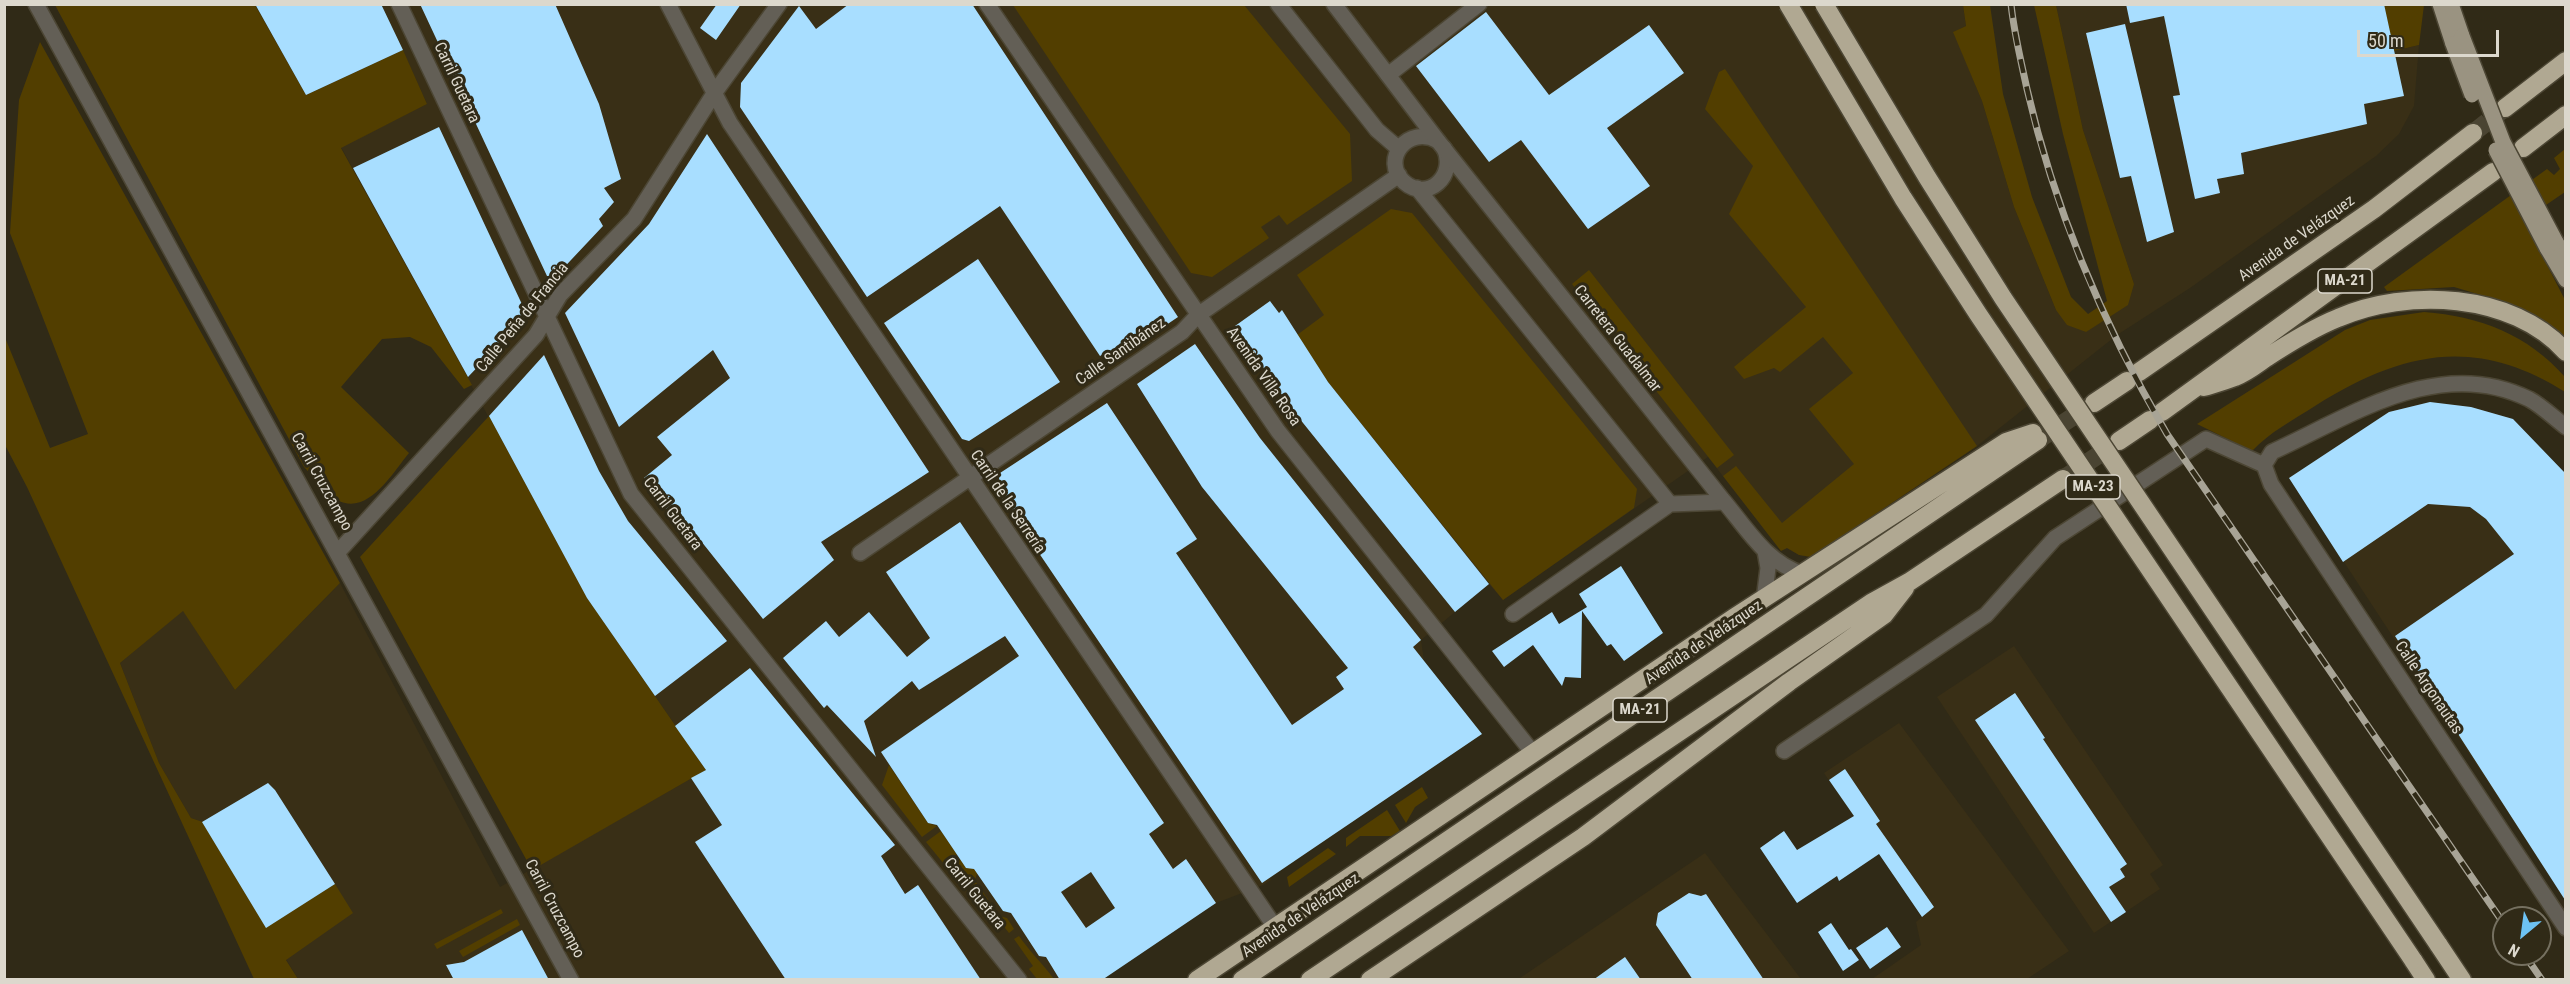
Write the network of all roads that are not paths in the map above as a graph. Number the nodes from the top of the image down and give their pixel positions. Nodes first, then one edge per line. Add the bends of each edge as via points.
1 (36, 4) edge
2 (399, 4) edge
3 (668, 4) edge
4 (779, 4) edge
5 (987, 4) edge
6 (1278, 4) edge
7 (1334, 4) edge
8 (1479, 4) edge
9 (1788, 4) edge
10 (1824, 4) edge
11 (2440, 4) edge
12 (2451, 4) edge
13 (2458, 40) junction
14 (2565, 61) edge
15 (1388, 75) junction
16 (715, 92) junction
17 (2505, 108) tunnel mouth
18 (2565, 115) edge
19 (2474, 133) tunnel mouth
20 (1441, 144) junction
21 (2523, 148) dead end
22 (1399, 149) junction
23 (2493, 172) dead end
24 (1399, 175) junction
25 (1417, 188) junction
26 (2551, 245) junction
27 (2565, 259) edge
28 (2565, 280) edge
29 (1198, 315) junction
30 (548, 316) junction
31 (2565, 352) edge
32 (2197, 389) junction
33 (2094, 403) tunnel mouth
34 (2565, 427) edge
35 (2119, 441) tunnel mouth
36 (2264, 465) junction
37 (969, 479) junction
38 (2063, 479) tunnel mouth
39 (1724, 501) junction
40 (1670, 504) junction
41 (1765, 551) junction
42 (338, 552) junction
43 (860, 553) dead end
44 (1803, 574) junction
45 (1909, 582) junction
46 (1764, 600) junction
47 (1513, 614) dead end
48 (1784, 751) dead end
49 (1533, 753) junction
50 (1275, 927) junction
51 (2565, 928) edge
52 (571, 980) edge
53 (1019, 980) edge
54 (1197, 980) edge
55 (1242, 980) edge
56 (1310, 980) edge
57 (1370, 980) edge
58 (2426, 980) edge
59 (2462, 980) edge

1 - 42 street, Carril Cruzcampo
2 - 30 street, Carril Guetara
3 - 16 street, Carril de la Serrería
4 - 16 street, Calle Peña de Francia
5 - 29 street, Avenida Villa Rosa
6 - 22 street via 1377,130
7 - 15 street, Carretera Guadalmar
8 - 15 street
9 - 58 highway, MA-23, bridge via 1903,198 1978,314
10 - 59 highway, MA-23, bridge via 2003,298
11 - 13 main road
12 - 13 main road
13 - 26 main road, bridge via 2494,147
14 - 17 highway
15 - 20 street, Carretera Guadalmar
16 - 30 street, Calle Peña de Francia via 634,219 560,295
16 - 37 street, Carril de la Serrería via 730,123
18 - 21 highway
19 - 33 highway, Avenida de Velázquez / MA-21 via 2374,209
20 - 22 street via 1431,137 1416,136
20 - 25 street via 1448,162 1444,177 1432,186
20 - 39 street, Carretera Guadalmar
22 - 24 street
23 - 32 highway, MA-21 via 2225,364
24 - 25 street
24 - 29 street, Calle Santibánez
25 - 40 street
26 - 27 main road
26 - 28 main road
29 - 37 street, Calle Santibánez via 1182,332
29 - 49 street, Avenida Villa Rosa via 1278,430
30 - 42 street, Calle Peña de Francia via 462,419
30 - 53 street, Carril Guetara via 631,494
31 - 32 highway via 2529,325 2492,308 2454,300 2414,299 2376,305 2339,317 2237,377
32 - 35 highway, MA-21
34 - 36 street via 2530,400 2489,384 2442,383 2388,398 2272,452
36 - 48 street via 2206,439 2055,538 1986,615
36 - 51 street, Calle Argonautas via 2271,484
37 - 43 street, Calle Santibánez
37 - 50 street, Carril de la Serrería
38 - 45 highway, MA-21
39 - 40 street
39 - 41 street, Carretera Guadalmar
40 - 47 street
41 - 44 street, Carretera Guadalmar via 1790,570
41 - 46 street via 1768,568
42 - 52 street, Carril Cruzcampo
44 - 46 highway
44 - 55 highway, Avenida de Velázquez / MA-21 via 2006,442 2036,437
45 - 56 highway, MA-21 via 1871,603
45 - 57 highway via 1884,615 1583,837
46 - 49 highway
49 - 50 highway
50 - 54 highway

